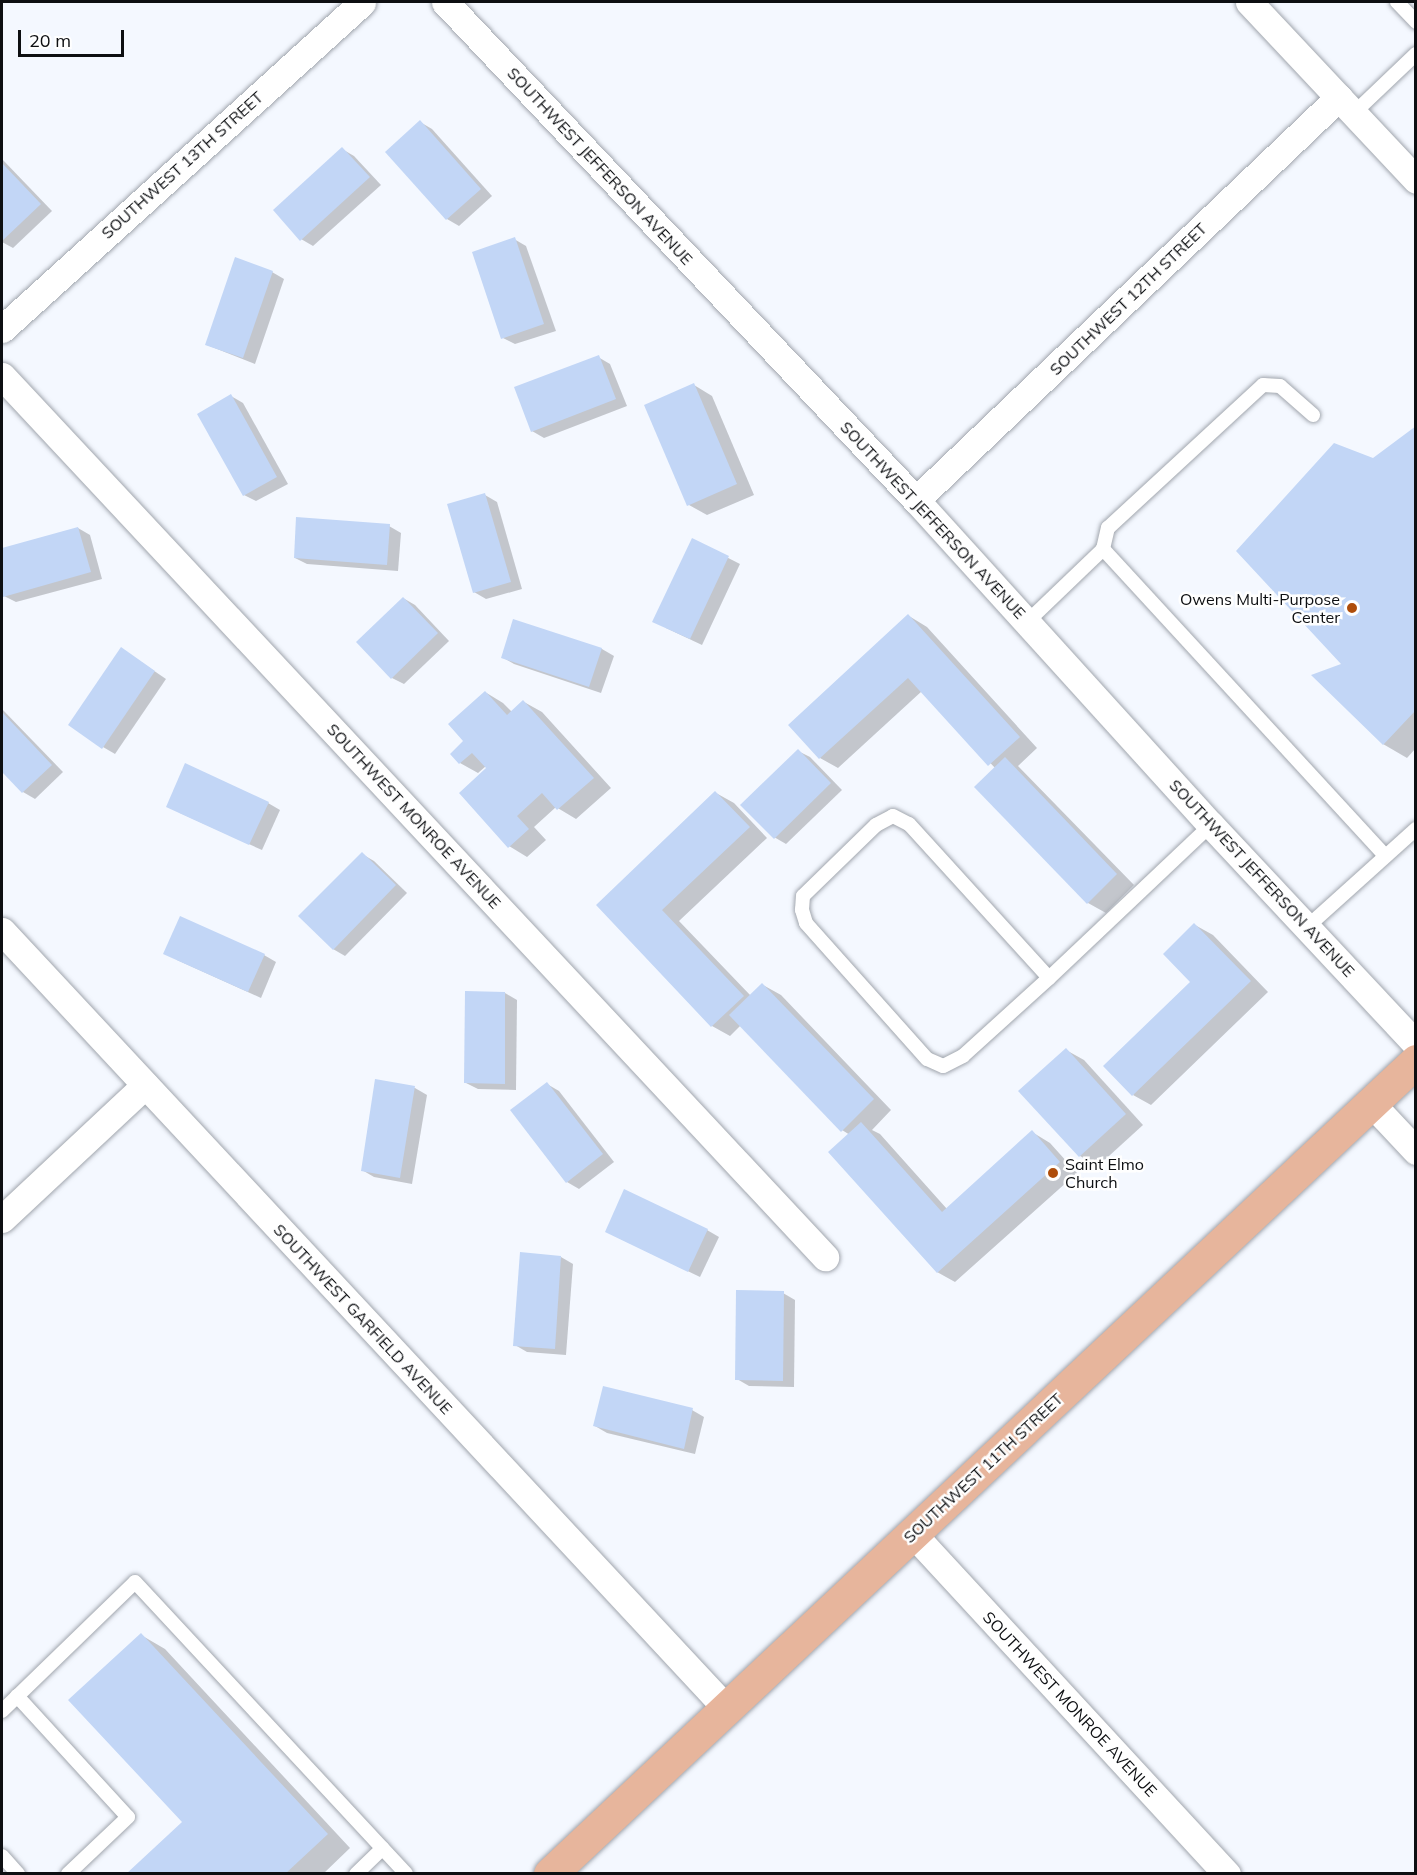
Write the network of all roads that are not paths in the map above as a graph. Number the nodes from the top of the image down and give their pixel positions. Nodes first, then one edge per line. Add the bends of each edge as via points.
1 (362, 2) edge
2 (445, 2) edge
3 (1249, 2) edge
4 (1397, 2) edge
5 (1416, 22) edge
6 (1416, 54) edge
7 (1346, 105) junction
8 (1416, 180) edge
9 (2, 329) edge
10 (2, 376) edge
11 (1312, 415) dead end
12 (916, 500) junction
13 (1103, 549) junction
14 (1027, 622) junction
15 (1211, 825) junction
16 (1416, 829) edge
17 (1385, 856) junction
18 (1307, 927) junction
19 (2, 931) edge
20 (1049, 978) junction
21 (1416, 1044) edge
22 (1416, 1061) edge
23 (145, 1085) junction
24 (1371, 1103) junction
25 (1416, 1151) edge
26 (2, 1219) edge
27 (825, 1257) dead end
28 (913, 1534) junction
29 (17, 1696) junction
30 (725, 1707) junction
31 (2, 1711) edge
32 (383, 1848) junction
33 (2, 1856) edge
34 (18, 1874) edge
35 (68, 1874) edge
36 (356, 1874) edge
37 (406, 1874) edge
38 (550, 1874) edge
39 (1227, 1874) edge

1 - 9 street, SOUTHWEST 13TH STREET
2 - 12 street, SOUTHWEST JEFFERSON AVENUE
3 - 7 street
4 - 5 lane
6 - 7 lane
7 - 8 street
7 - 12 street, SOUTHWEST 12TH STREET
10 - 27 street, SOUTHWEST MONROE AVENUE
11 - 13 lane via 1280,386 1263,385 1108,528
12 - 14 street, SOUTHWEST JEFFERSON AVENUE
13 - 14 lane
13 - 17 lane
14 - 15 street, SOUTHWEST JEFFERSON AVENUE
15 - 18 street, SOUTHWEST JEFFERSON AVENUE
15 - 20 lane
16 - 17 lane
17 - 18 lane
18 - 21 street, SOUTHWEST JEFFERSON AVENUE
19 - 23 street, SOUTHWEST GARFIELD AVENUE
20 - 20 lane via 963,1056 943,1066 927,1059 806,923 803,896 876,825 893,816 909,824
22 - 24 main road, SOUTHWEST 11TH STREET
23 - 26 street
23 - 30 street, SOUTHWEST GARFIELD AVENUE
24 - 25 street
24 - 28 main road, SOUTHWEST 11TH STREET
28 - 30 main road, SOUTHWEST 11TH STREET
28 - 39 street, SOUTHWEST MONROE AVENUE
29 - 31 lane
29 - 32 lane via 135,1582
29 - 35 lane via 128,1817
30 - 38 main road, SOUTHWEST 11TH STREET
32 - 36 lane
32 - 37 lane
33 - 34 lane

